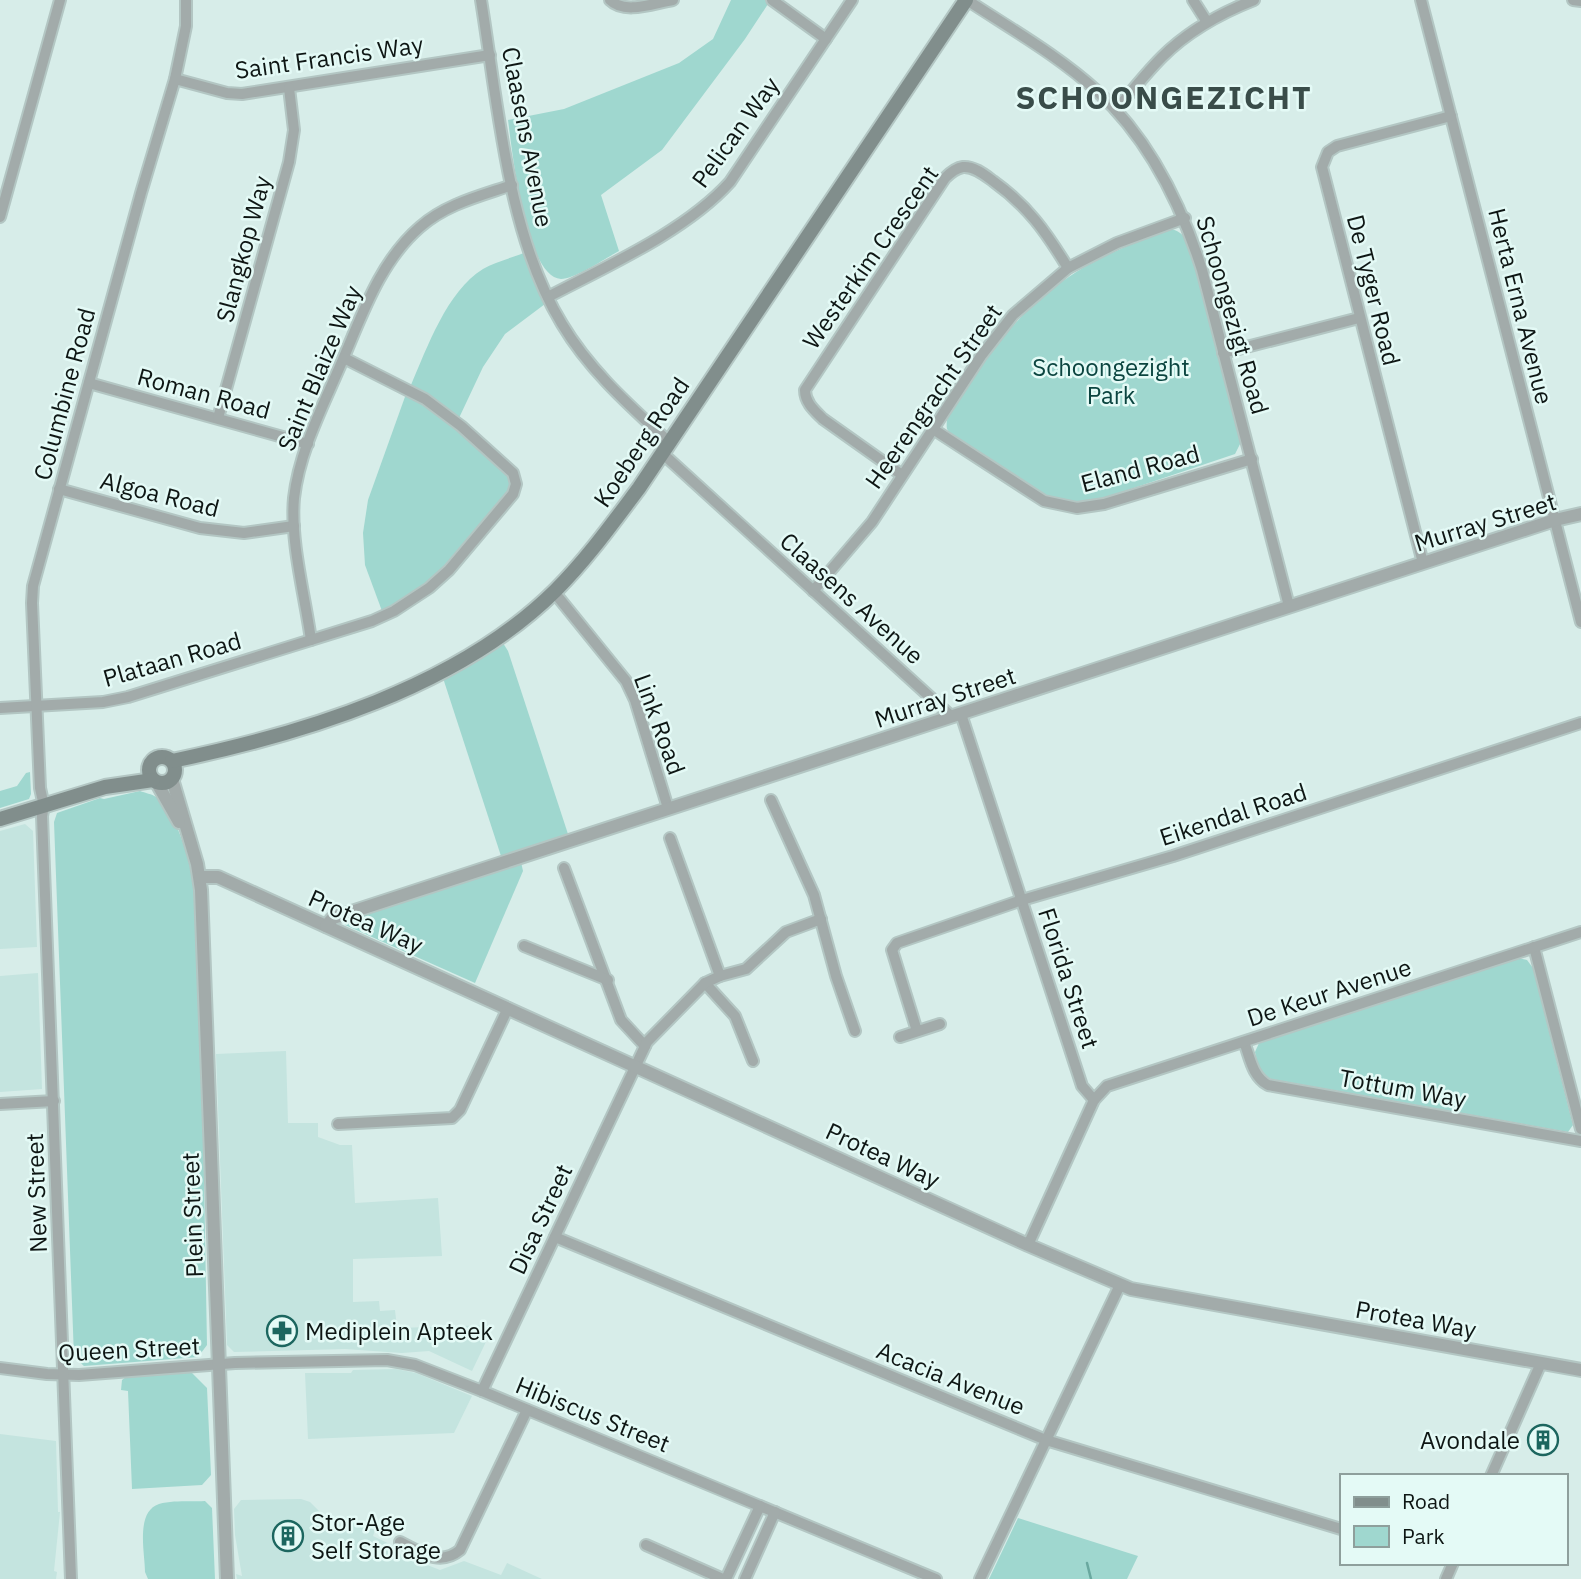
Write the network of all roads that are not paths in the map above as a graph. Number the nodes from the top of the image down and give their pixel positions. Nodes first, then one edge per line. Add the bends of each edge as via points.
1 (60, 0) edge
2 (186, 0) edge
3 (481, 0) edge
4 (610, 0) edge
5 (673, 0) edge
6 (772, 0) edge
7 (852, 0) edge
8 (967, 0) edge
9 (1193, 0) edge
10 (1254, 0) edge
11 (1421, 0) edge
12 (1573, 0) edge
13 (1581, 1) edge
14 (1207, 22) junction
15 (826, 39) junction
16 (490, 55) junction
17 (175, 79) junction
18 (289, 88) junction
19 (1116, 110) junction
20 (1451, 116) junction
21 (512, 186) junction
22 (0, 217) edge
23 (1185, 218) junction
24 (1068, 268) junction
25 (548, 297) junction
26 (1359, 318) junction
27 (1223, 353) junction
28 (344, 358) junction
29 (89, 383) junction
30 (218, 418) junction
31 (933, 429) junction
32 (308, 444) junction
33 (666, 448) junction
34 (1252, 459) junction
35 (902, 475) junction
36 (59, 489) junction
37 (1581, 514) edge
38 (1555, 520) junction
39 (294, 526) junction
40 (1423, 563) junction
41 (813, 591) junction
42 (554, 592) junction
43 (1289, 606) junction
44 (1581, 622) edge
45 (311, 640) junction
46 (35, 706) junction
47 (0, 708) edge
48 (956, 715) junction
49 (1581, 723) edge
50 (173, 772) junction
51 (153, 776) junction
52 (771, 800) dead end
53 (44, 806) junction
54 (667, 808) junction
55 (0, 819) edge
56 (670, 838) dead end
57 (194, 850) junction
58 (564, 869) dead end
59 (200, 877) junction
60 (1022, 900) junction
61 (821, 919) junction
62 (326, 926) junction
63 (1581, 932) edge
64 (524, 946) dead end
65 (1534, 947) junction
66 (720, 975) junction
67 (608, 980) junction
68 (705, 983) junction
69 (508, 1008) junction
70 (940, 1024) dead end
71 (855, 1031) dead end
72 (917, 1031) junction
73 (900, 1037) dead end
74 (1244, 1042) junction
75 (645, 1046) junction
76 (753, 1061) dead end
77 (636, 1066) junction
78 (1094, 1100) junction
79 (54, 1101) junction
80 (0, 1104) edge
81 (338, 1124) dead end
82 (1581, 1129) edge
83 (1581, 1141) edge
84 (555, 1237) junction
85 (1028, 1245) junction
86 (1120, 1285) junction
87 (1541, 1363) junction
88 (218, 1365) junction
89 (0, 1368) edge
90 (1581, 1370) edge
91 (64, 1375) junction
92 (482, 1391) junction
93 (527, 1410) junction
94 (1046, 1440) junction
95 (1492, 1474) edge
96 (760, 1506) junction
97 (775, 1512) junction
98 (1340, 1529) edge
99 (400, 1542) dead end
100 (646, 1545) dead end
101 (71, 1579) edge
102 (227, 1579) edge
103 (724, 1579) edge
104 (745, 1579) edge
105 (936, 1579) edge
106 (980, 1579) edge

1 - 22 street
2 - 17 street, Columbine Road via 186,26
3 - 16 street, Claasens Avenue
4 - 5 street via 628,8
6 - 15 street
7 - 15 street, Pelican Way
8 - 19 street, Schoongezigt Road via 1039,47
8 - 33 main road, Koeberg Road
9 - 14 street
10 - 14 street
11 - 20 street, Herta Erna Avenue
12 - 13 street
14 - 19 street via 1163,56
15 - 25 street, Pelican Way via 730,182 700,212
16 - 18 street, Saint Francis Way
16 - 21 street, Claasens Avenue
17 - 18 street, Saint Francis Way via 227,93
17 - 29 street, Columbine Road
18 - 30 street, Slangkop Way via 294,130 289,162
19 - 23 street, Schoongezigt Road via 1154,162
20 - 26 street, De Tyger Road via 1340,145 1325,156 1323,172
20 - 38 street, Herta Erna Avenue
21 - 25 street, Claasens Avenue via 520,225
21 - 28 street, Saint Blaize Way via 459,203 408,238 380,278
23 - 24 street, Heerengracht Street via 1117,243
23 - 27 street, Schoongezigt Road
24 - 31 street, Heerengracht Street via 998,332
24 - 35 street, Westerkim Crescent via 1030,212 990,179 963,167 945,178 805,390 812,408 823,419
25 - 33 street, Claasens Avenue via 582,354
26 - 27 street
26 - 40 street, De Tyger Road
27 - 34 street, Schoongezigt Road
28 - 32 street, Saint Blaize Way
28 - 45 street, Plataan Road via 450,417 510,469 515,489 449,570 418,597 372,621
29 - 30 street, Roman Road
29 - 36 street, Columbine Road
30 - 32 street, Roman Road
31 - 34 street, Eland Road via 1044,501 1077,508
31 - 35 street, Heerengracht Street
32 - 39 street, Saint Blaize Way via 296,484
33 - 41 street, Claasens Avenue
33 - 42 main road, Koeberg Road via 593,551
34 - 43 street, Schoongezigt Road
35 - 41 street, Heerengracht Street via 872,522
36 - 39 street, Algoa Road via 223,532
36 - 46 street, Columbine Road via 33,586
37 - 38 street, Murray Street
38 - 40 street, Murray Street
38 - 44 street, Herta Erna Avenue
39 - 45 street, Saint Blaize Way
40 - 43 street, Murray Street
41 - 48 street, Claasens Avenue
42 - 50 main road, Koeberg Road via 505,634 435,676
42 - 54 street, Link Road via 626,681
43 - 48 street, Murray Street
45 - 46 street, Plataan Road via 122,699
46 - 47 street, Plataan Road
46 - 53 street, Columbine Road
48 - 54 street, Murray Street
48 - 60 street, Florida Street
49 - 60 street, Eikendal Road
50 - 51 main road via 165,783
50 - 51 main road via 165,757 159,757 152,761
50 - 57 street, Plein Street
51 - 53 main road
51 - 57 street, Plein Street
52 - 61 street
53 - 55 main road
53 - 79 street, New Street
54 - 62 street, Murray Street via 333,918
56 - 66 street
57 - 59 street, Plein Street
58 - 67 street
59 - 62 street, Protea Way via 218,877
59 - 88 street, Plein Street
60 - 72 street, Eikendal Road via 897,943 892,950
60 - 78 street, Florida Street via 1082,1086
61 - 66 street, Disa Street via 780,935 746,970
61 - 71 street
62 - 69 street, Protea Way
63 - 65 street, De Keur Avenue
64 - 67 street
65 - 74 street, De Keur Avenue
65 - 82 street
66 - 68 street, Disa Street
67 - 75 street via 621,1020
68 - 75 street, Disa Street
68 - 76 street via 735,1016
69 - 77 street, Protea Way
69 - 81 street via 452,1118
70 - 72 street
72 - 73 street
74 - 78 street, De Keur Avenue via 1107,1086
74 - 83 street, Tottum Way via 1255,1073 1268,1085
75 - 77 street, Disa Street
77 - 84 street, Disa Street
77 - 85 street, Protea Way
78 - 85 street
79 - 80 street
79 - 91 street, New Street
84 - 92 street, Disa Street
84 - 94 street, Acacia Avenue
85 - 86 street, Protea Way
86 - 87 street, Protea Way
86 - 94 street
87 - 90 street, Protea Way
87 - 95 street
88 - 91 street, Queen Street
88 - 92 street, Hibiscus Street via 395,1361
88 - 102 street, Plein Street
89 - 91 street, Queen Street
91 - 101 street, New Street
92 - 93 street, Hibiscus Street
93 - 96 street, Hibiscus Street
93 - 99 street via 460,1550 438,1559
94 - 98 street, Acacia Avenue
94 - 106 street
96 - 97 street, Hibiscus Street
96 - 103 street
97 - 104 street
97 - 105 street, Hibiscus Street
100 - 103 street

